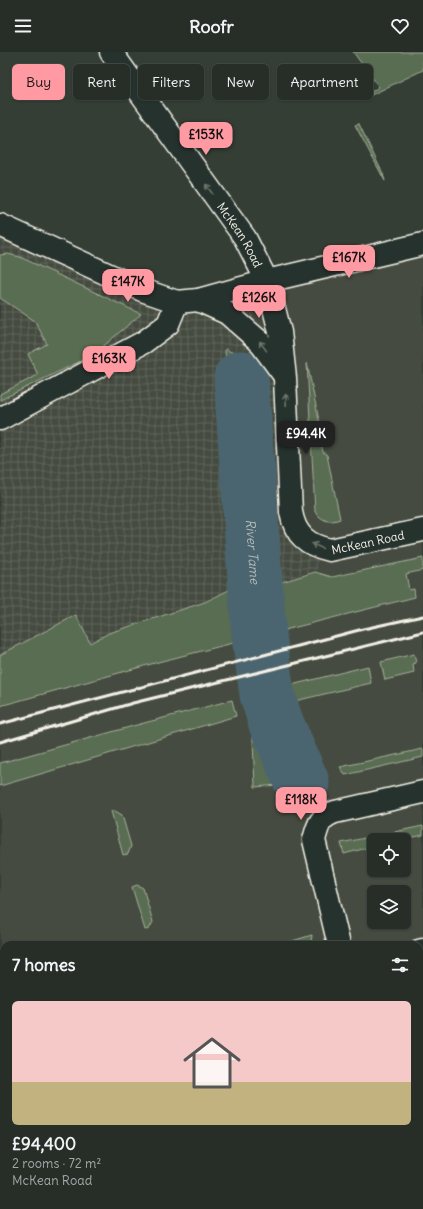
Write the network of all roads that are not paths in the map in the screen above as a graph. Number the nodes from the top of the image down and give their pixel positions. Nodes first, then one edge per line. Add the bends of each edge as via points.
1 (111, 52) edge
2 (0, 224) edge
3 (423, 244) edge
4 (267, 281) junction
5 (198, 300) junction
6 (177, 302) junction
7 (285, 378) junction
8 (0, 419) edge
9 (423, 530) edge
10 (423, 792) edge
11 (338, 941) edge

4 -> 1 street, McKean Road via 245,238
2 - 6 street via 142,290
3 - 4 street
4 - 5 street
4 - 7 street, McKean Road via 280,332
5 - 6 street
7 -> 5 street via 259,341 226,313
6 - 8 street via 168,324 144,342
9 -> 7 street, McKean Road via 330,550 318,547 304,538 294,527 291,512
10 - 11 street via 335,812 324,816 317,826 314,840

